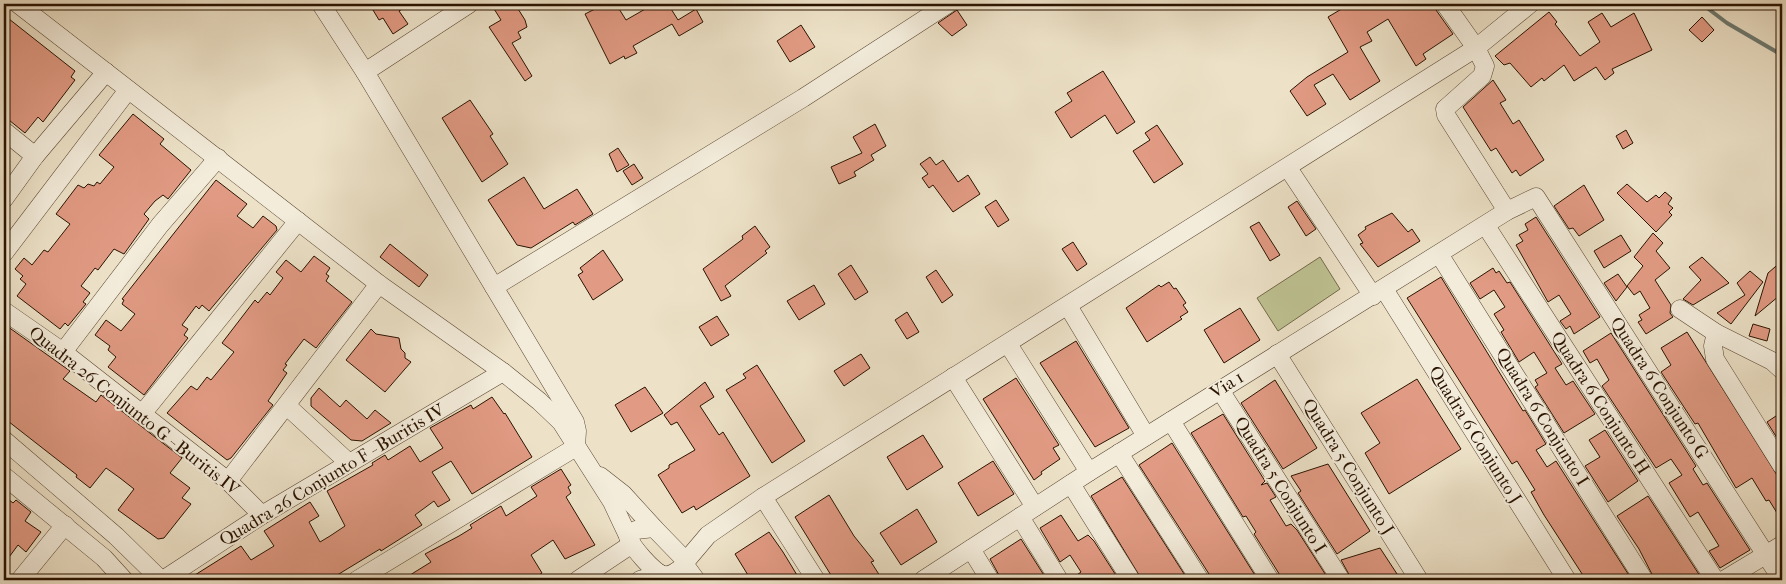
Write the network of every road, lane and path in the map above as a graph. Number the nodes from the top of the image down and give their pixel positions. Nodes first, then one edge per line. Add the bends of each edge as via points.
1 (18, 4) edge
2 (321, 4) edge
3 (469, 4) edge
4 (948, 4) edge
5 (1445, 4) edge
6 (1530, 4) edge
7 (1476, 48) junction
8 (106, 72) junction
9 (365, 72) junction
10 (128, 90) junction
11 (4, 131) edge
12 (35, 156) junction
13 (218, 158) junction
14 (1288, 168) junction
15 (1536, 197) joint
16 (4, 199) edge
17 (1508, 212) junction
18 (298, 222) junction
19 (1486, 226) junction
20 (4, 253) edge
21 (1439, 254) junction
22 (379, 284) junction
23 (494, 287) junction
24 (1378, 292) junction
25 (1068, 306) junction
26 (1680, 309) dead end
27 (4, 311) edge
28 (1716, 333) junction
29 (1008, 344) junction
30 (63, 352) junction
31 (1277, 354) junction
32 (1782, 370) edge
33 (503, 372) junction
34 (954, 377) junction
35 (1220, 390) junction
36 (287, 406) junction
37 (142, 414) junction
38 (1171, 421) junction
39 (1146, 436) junction
40 (4, 440) edge
41 (576, 447) junction
42 (1119, 453) junction
43 (349, 463) junction
44 (1782, 466) edge
45 (588, 467) junction
46 (1089, 472) junction
47 (4, 476) edge
48 (228, 481) junction
49 (1071, 484) junction
50 (764, 497) junction
51 (1035, 507) junction
52 (262, 515) junction
53 (1020, 517) junction
54 (65, 525) junction
55 (654, 528) junction
56 (708, 536) junction
57 (630, 540) junction
58 (671, 544) junction
59 (1782, 545) edge
60 (971, 549) junction
61 (1766, 555) junction
62 (686, 563) junction
63 (664, 576) edge
64 (20, 580) edge
65 (124, 580) edge
66 (162, 580) edge
67 (357, 580) edge
68 (578, 580) edge
69 (640, 580) edge
70 (696, 580) edge
71 (816, 580) edge
72 (922, 580) edge
73 (990, 580) edge
74 (1059, 580) edge
75 (1131, 580) edge
76 (1200, 580) edge
77 (1270, 580) edge
78 (1341, 580) edge
79 (1420, 580) edge
80 (1567, 580) edge
81 (1644, 580) edge
82 (1715, 580) edge
83 (1724, 580) edge
84 (1782, 580) edge

1 - 8 street
2 - 9 street
3 - 9 street
4 - 23 street via 796,102
5 - 7 street
6 - 7 street
7 - 14 street
7 - 17 street via 1485,66 1482,76 1445,109
8 - 10 street
8 - 12 street
9 - 23 street
10 - 13 street
10 - 20 street
11 - 12 street
12 - 16 street
13 - 18 street
13 - 30 street via 160,224
14 - 24 street, Quadra 6 Conjunto J
14 - 25 street
15 - 17 street, Via 1
15 - 61 street, Quadra 6 Conjunto G
17 - 19 street, Via 1
18 - 22 street
18 - 37 street
19 - 21 street, Via 1
19 - 82 street, Quadra 6 Conjunto H
21 - 24 street, Via 1
21 - 81 street, Quadra 6 Conjunto I
22 - 33 street
22 - 36 street
23 - 41 street via 574,422
24 - 31 street, Via 1
24 - 80 street, Quadra 6 Conjunto J
25 - 29 street
25 - 39 street
26 - 28 street
27 - 30 street, Quadra 26 Conjunto G - Buritis IV
28 - 32 street via 1772,360
28 - 44 street via 1715,359
29 - 34 street
29 - 46 street
30 - 37 street, Quadra 26 Conjunto G - Buritis IV
31 - 35 street, Via 1
31 - 79 street, Quadra 5 Conjunto J
33 - 41 street via 561,422
33 - 43 street, Quadra 26 Conjunto F - Buritis IV
34 - 50 street
34 - 51 street
35 - 38 street, Via 1
35 - 78 street, Quadra 5 Conjunto I
36 - 43 street
36 - 48 street
37 - 48 street, Quadra 26 Conjunto G - Buritis IV
38 - 39 street, Via 1
38 - 77 street
39 - 42 street, Via 1
40 - 66 street
41 - 45 street
41 - 67 street
42 - 46 street, Via 1
42 - 76 street
43 - 52 street, Quadra 26 Conjunto F - Buritis IV
45 - 55 street via 623,494
45 - 57 street via 612,502
46 - 49 street, Via 1
47 - 54 street
48 - 52 street, Quadra 26 Conjunto G - Buritis IV
49 - 51 street, Via 1
49 - 75 street
50 - 56 street
50 - 71 street
51 - 53 street, Via 1
52 - 66 street, Quadra 26 Conjunto F - Buritis IV
53 - 60 street, Via 1
53 - 74 street
54 - 64 street
54 - 65 street
55 - 57 street via 636,530
55 - 58 street
56 - 58 street
56 - 62 street
57 - 63 street
57 - 68 street
58 - 62 street
59 - 61 street
60 - 72 street, Via 1
60 - 73 street
61 - 83 street
61 - 84 street, Quadra 6 Conjunto G
62 - 63 street
62 - 70 street
63 - 69 street

